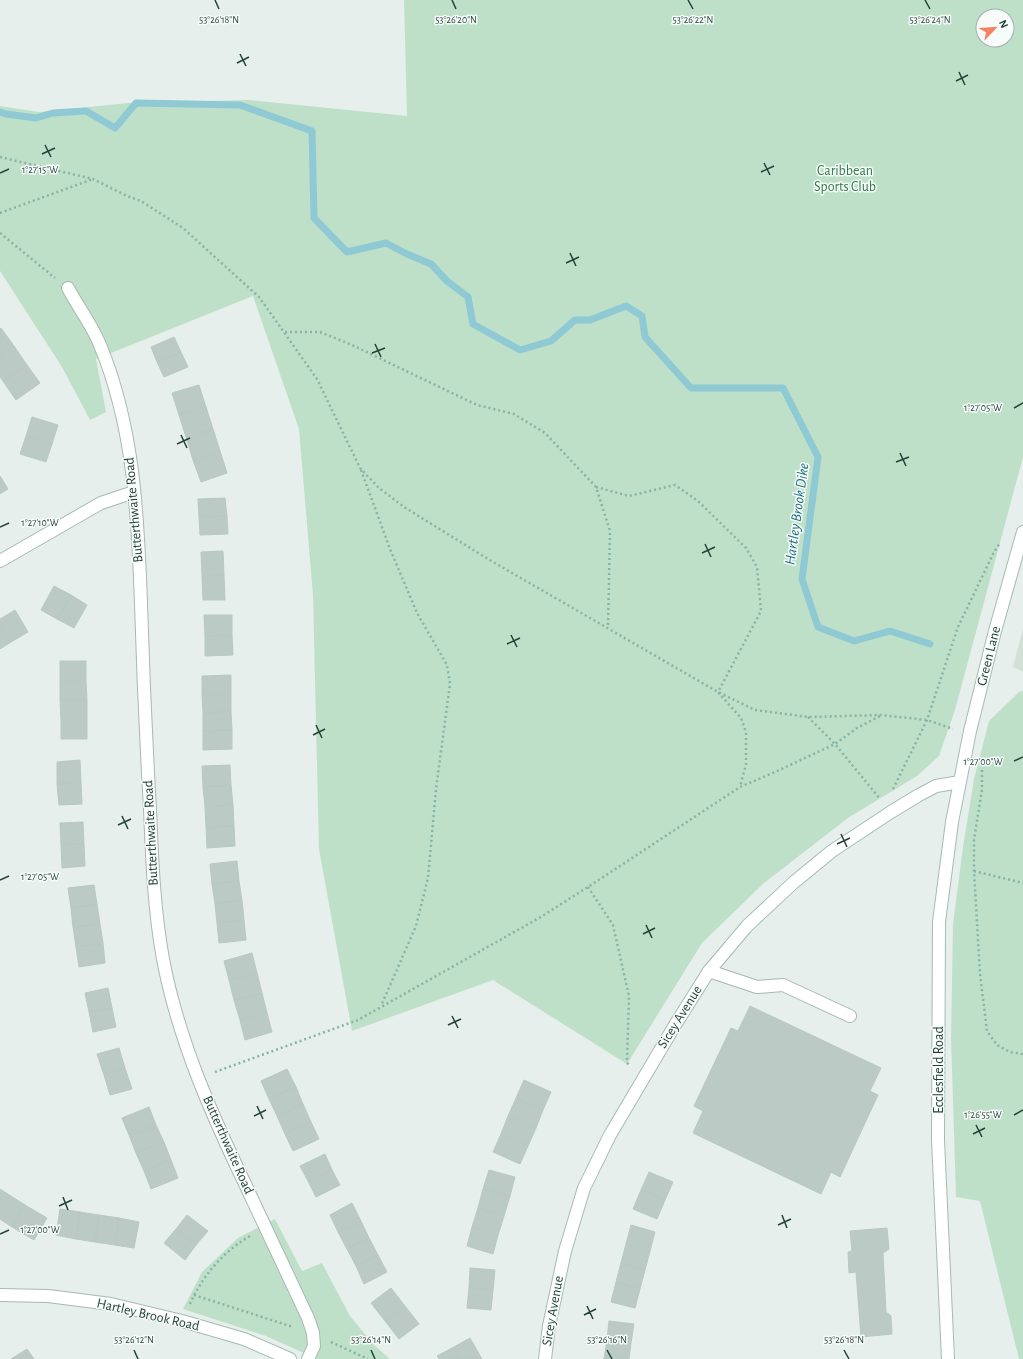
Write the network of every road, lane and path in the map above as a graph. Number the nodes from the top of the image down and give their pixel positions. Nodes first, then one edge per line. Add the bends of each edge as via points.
1 (0, 157) edge
2 (93, 179) junction
3 (0, 213) edge
4 (0, 233) edge
5 (68, 288) joint
6 (285, 332) junction
7 (360, 468) junction
8 (596, 487) junction
9 (134, 492) junction
10 (1023, 532) edge
11 (1002, 540) dead end
12 (0, 561) edge
13 (608, 628) junction
14 (718, 692) junction
15 (881, 715) junction
16 (808, 717) junction
17 (927, 720) junction
18 (970, 731) junction
19 (835, 744) junction
20 (982, 767) dead end
21 (960, 782) junction
22 (740, 787) junction
23 (888, 809) junction
24 (974, 871) junction
25 (1023, 884) edge
26 (588, 888) junction
27 (708, 971) junction
28 (381, 1007) junction
29 (850, 1016) dead end
30 (1023, 1054) edge
31 (198, 1078) junction
32 (638, 1086) junction
33 (265, 1227) junction
34 (0, 1295) edge
35 (194, 1295) junction
36 (182, 1321) junction
37 (313, 1333) junction
38 (290, 1359) edge
39 (308, 1359) edge
40 (368, 1359) edge
41 (545, 1359) edge
42 (948, 1359) edge

1 - 2 path
2 - 3 path
2 - 6 path via 141,201 183,228 259,297
4 - 5 path
5 - 9 street, Butterthwaite Road via 99,343 113,382 128,439
6 - 7 path via 317,379
6 - 8 path via 320,332 352,344 477,405 514,414 545,433
7 - 13 path via 404,507
7 - 28 path via 417,613 447,665 450,684 436,789 428,878 416,926
8 - 13 path via 610,531
8 - 14 path via 629,496 675,485 698,501 746,548 757,567 761,611
9 - 12 street via 101,502
9 - 31 street, Butterthwaite Road via 140,568 155,901 163,958 177,1019
10 - 18 street, Green Lane
11 - 17 path via 958,627
13 - 14 path
14 - 16 path via 755,710
14 - 22 path via 741,718 746,732 746,764
15 - 16 path
15 - 17 path
15 - 19 path
16 - 19 path
17 - 18 path
17 - 23 path
18 - 21 street, Green Lane
19 - 22 path
19 - 23 path
20 - 24 path via 982,789 974,840
21 - 23 street, Sicey Avenue via 936,786
21 - 42 street, Ecclesfield Road via 939,922 938,1140
22 - 26 path
23 - 27 street, Sicey Avenue via 793,883 748,926
24 - 25 path
24 - 30 path via 980,974 987,1031 997,1045 1010,1052
26 - 28 path
26 - 32 path via 613,925 629,996 626,1062
27 - 29 street via 757,987 783,986
27 - 32 street, Sicey Avenue
28 - 31 path via 358,1020
31 - 33 street, Butterthwaite Road
32 - 41 street, Sicey Avenue via 584,1188 565,1251 549,1326
33 - 35 path via 238,1242 212,1267
33 - 37 street, Butterthwaite Road
34 - 36 street, Hartley Brook Road via 48,1296 111,1304
35 - 36 path
35 - 37 path
36 - 38 street, Hartley Brook Road via 244,1339
37 - 39 street, Butterthwaite Road via 314,1346
37 - 40 path

